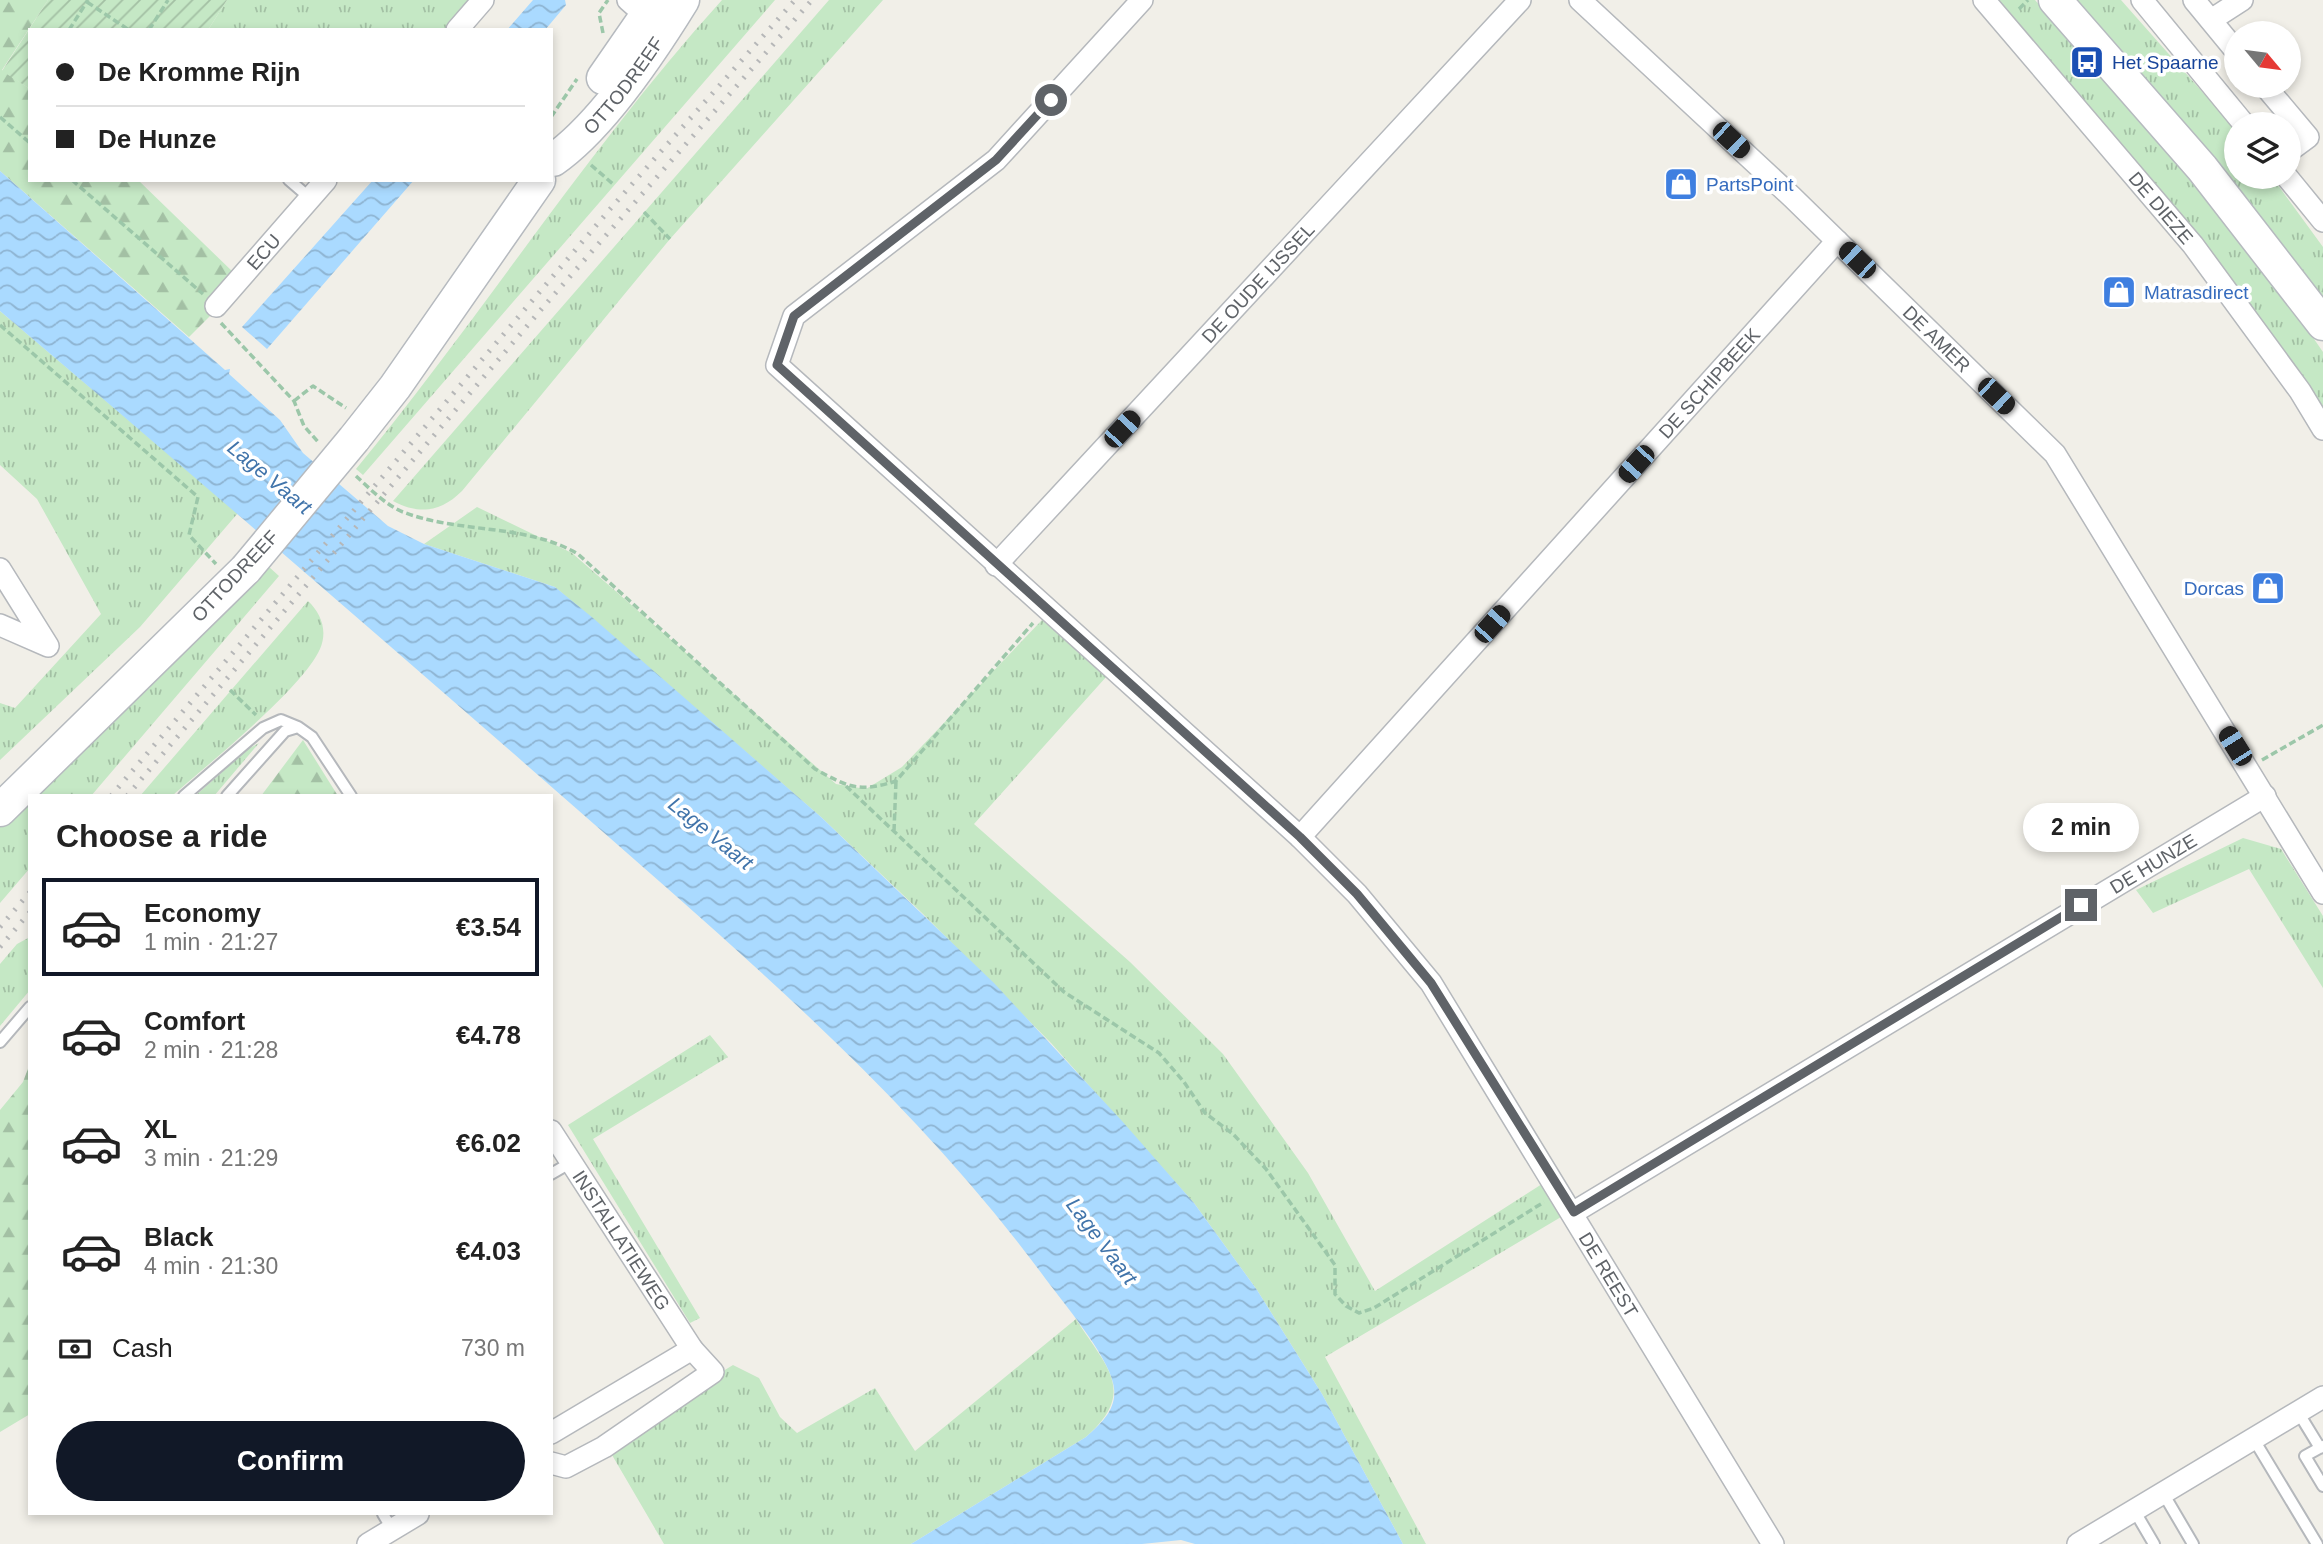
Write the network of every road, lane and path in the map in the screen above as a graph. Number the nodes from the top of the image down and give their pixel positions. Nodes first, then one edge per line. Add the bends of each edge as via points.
1 (168, 0) edge
2 (483, 0) edge
3 (1142, 0) edge
4 (1520, 0) edge
5 (1580, 0) edge
6 (1984, 0) edge
7 (2055, 0) edge
8 (2142, 0) edge
9 (2194, 0) edge
10 (2242, 0) edge
11 (87, 1) edge
12 (657, 6) edge
13 (2211, 19) junction
14 (70, 28) edge
15 (126, 28) edge
16 (150, 28) edge
17 (459, 28) edge
18 (2224, 36) edge
19 (2278, 98) edge
20 (2234, 112) edge
21 (0, 117) edge
22 (2315, 133) edge
23 (28, 141) edge
24 (553, 156) edge
25 (591, 165) dead end
26 (74, 182) edge
27 (291, 182) edge
28 (324, 182) edge
29 (537, 182) edge
30 (613, 184) dead end
31 (2297, 189) edge
32 (310, 198) junction
33 (644, 212) dead end
34 (2323, 221) edge
35 (670, 239) dead end
36 (1838, 241) junction
37 (216, 306) junction
38 (2323, 324) edge
39 (0, 325) edge
40 (294, 401) junction
41 (354, 426) junction
42 (2323, 429) edge
43 (323, 447) dead end
44 (351, 472) dead end
45 (996, 565) junction
46 (0, 569) edge
47 (234, 570) junction
48 (1045, 609) junction
49 (0, 625) edge
50 (230, 690) dead end
51 (258, 717) dead end
52 (2323, 725) edge
53 (298, 727) junction
54 (2248, 768) junction
55 (896, 781) junction
56 (846, 786) junction
57 (186, 794) edge
58 (229, 794) edge
59 (350, 794) edge
60 (2265, 796) junction
61 (0, 810) edge
62 (894, 832) junction
63 (1300, 837) junction
64 (2323, 893) edge
65 (28, 1009) edge
66 (0, 1042) edge
67 (553, 1134) edge
68 (570, 1163) junction
69 (553, 1173) edge
70 (1560, 1192) junction
71 (1574, 1212) junction
72 (692, 1349) junction
73 (2323, 1396) edge
74 (2298, 1412) junction
75 (553, 1432) edge
76 (2253, 1438) junction
77 (2321, 1447) edge
78 (553, 1464) edge
79 (2323, 1486) edge
80 (2162, 1493) junction
81 (2134, 1510) junction
82 (414, 1515) edge
83 (388, 1522) edge
84 (368, 1544) edge
85 (1773, 1544) edge
86 (2078, 1544) edge
87 (2154, 1544) edge
88 (2193, 1544) edge
89 (2317, 1544) edge

1 - 16 path
2 - 17 street
3 - 45 street, DE REEST via 996,160 794,316 777,365
4 - 45 street, DE OUDE IJSSEL
5 - 36 street, DE AMER
6 - 42 street, DE DIEZE via 2193,245
7 - 38 street via 2202,168
8 - 20 street
9 - 13 street
10 - 13 street
11 - 14 path
11 - 15 path
12 - 24 street, OTTODREEF via 567,129
13 - 18 street
19 - 22 street
21 - 23 path
25 - 30 path
26 - 37 path
27 - 32 lane
28 - 32 street, ECU
29 - 41 street, OTTODREEF via 395,387
31 - 34 street
32 - 37 street, ECU
33 - 35 path
36 - 54 street, DE AMER via 2055,454
36 - 63 street, DE SCHIPBEEK
37 - 40 path via 222,327
39 - 47 path via 198,497 189,535
40 - 41 path via 313,386
40 - 43 path via 304,426
41 - 47 street, OTTODREEF, bridge
44 - 56 path via 401,512 541,537 578,554 815,769
45 - 48 street, DE REEST
46 - 49 street via 48,646
47 - 61 street, OTTODREEF
48 - 55 path
48 - 63 street, DE REEST
50 - 51 path
52 - 54 path
53 - 57 lane via 281,720 263,728
53 - 58 lane via 285,731
53 - 59 lane via 312,737
54 - 60 street, DE AMER
55 - 56 path via 870,789
55 - 62 path
56 - 62 path
60 - 64 street, DE AMER
60 - 71 street, DE HUNZE
62 - 70 path via 1065,992 1159,1053 1205,1114 1233,1134 1266,1169 1335,1265 1335,1294 1346,1306 1359,1312 1374,1308
63 - 70 street, DE REEST via 1357,894 1431,983
65 - 66 lane
67 - 68 street, INSTALLATIEWEG
68 - 69 lane
68 - 72 street, INSTALLATIEWEG
70 - 71 street, DE REEST
71 - 85 street, DE REEST
72 - 75 street
72 - 78 street, INSTALLATIEWEG via 713,1372 604,1447 566,1467
73 - 74 street
74 - 76 street
74 - 77 lane
76 - 80 street
76 - 89 lane
77 - 79 lane via 2305,1456
80 - 81 street
80 - 88 lane
81 - 86 street
81 - 87 lane
82 - 83 street
83 - 84 street

